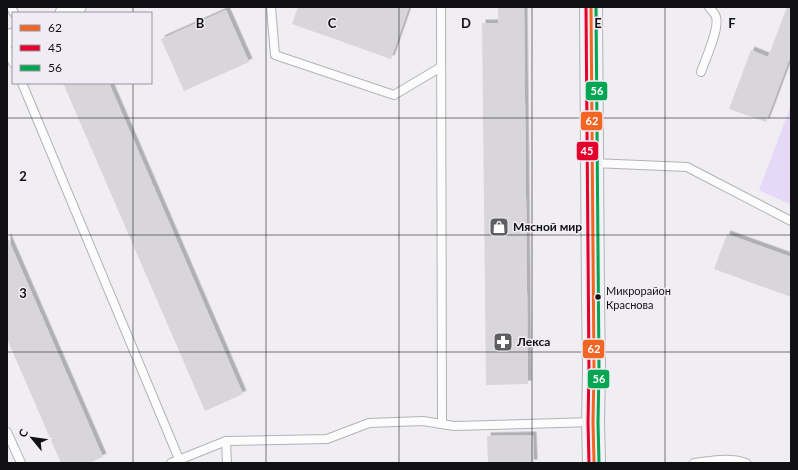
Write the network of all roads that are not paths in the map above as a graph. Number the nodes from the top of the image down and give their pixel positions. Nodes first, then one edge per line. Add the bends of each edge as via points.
1 (77, 7) edge
2 (271, 7) edge
3 (441, 7) edge
4 (591, 7) edge
5 (709, 7) edge
6 (66, 12) edge
7 (7, 48) edge
8 (12, 60) edge
9 (441, 68) junction
10 (701, 72) dead end
11 (22, 84) edge
12 (592, 163) junction
13 (791, 221) edge
14 (593, 422) junction
15 (442, 424) junction
16 (7, 432) edge
17 (226, 441) junction
18 (179, 459) junction
19 (735, 461) edge
20 (21, 463) edge
21 (171, 463) edge
22 (227, 463) edge
23 (594, 463) edge
24 (694, 463) edge
25 (746, 463) edge

1 - 6 street
2 - 9 lane via 275,55 394,95
3 - 9 lane
4 - 12 main road
5 - 10 lane via 717,18 717,24
7 - 8 lane
9 - 15 lane
11 - 18 lane
12 - 13 lane via 687,167
12 - 14 main road
14 - 15 lane via 454,426
14 - 23 main road
15 - 17 lane via 369,423 327,439
16 - 20 lane
17 - 18 lane
17 - 22 lane
18 - 21 lane
19 - 24 lane
19 - 25 lane

